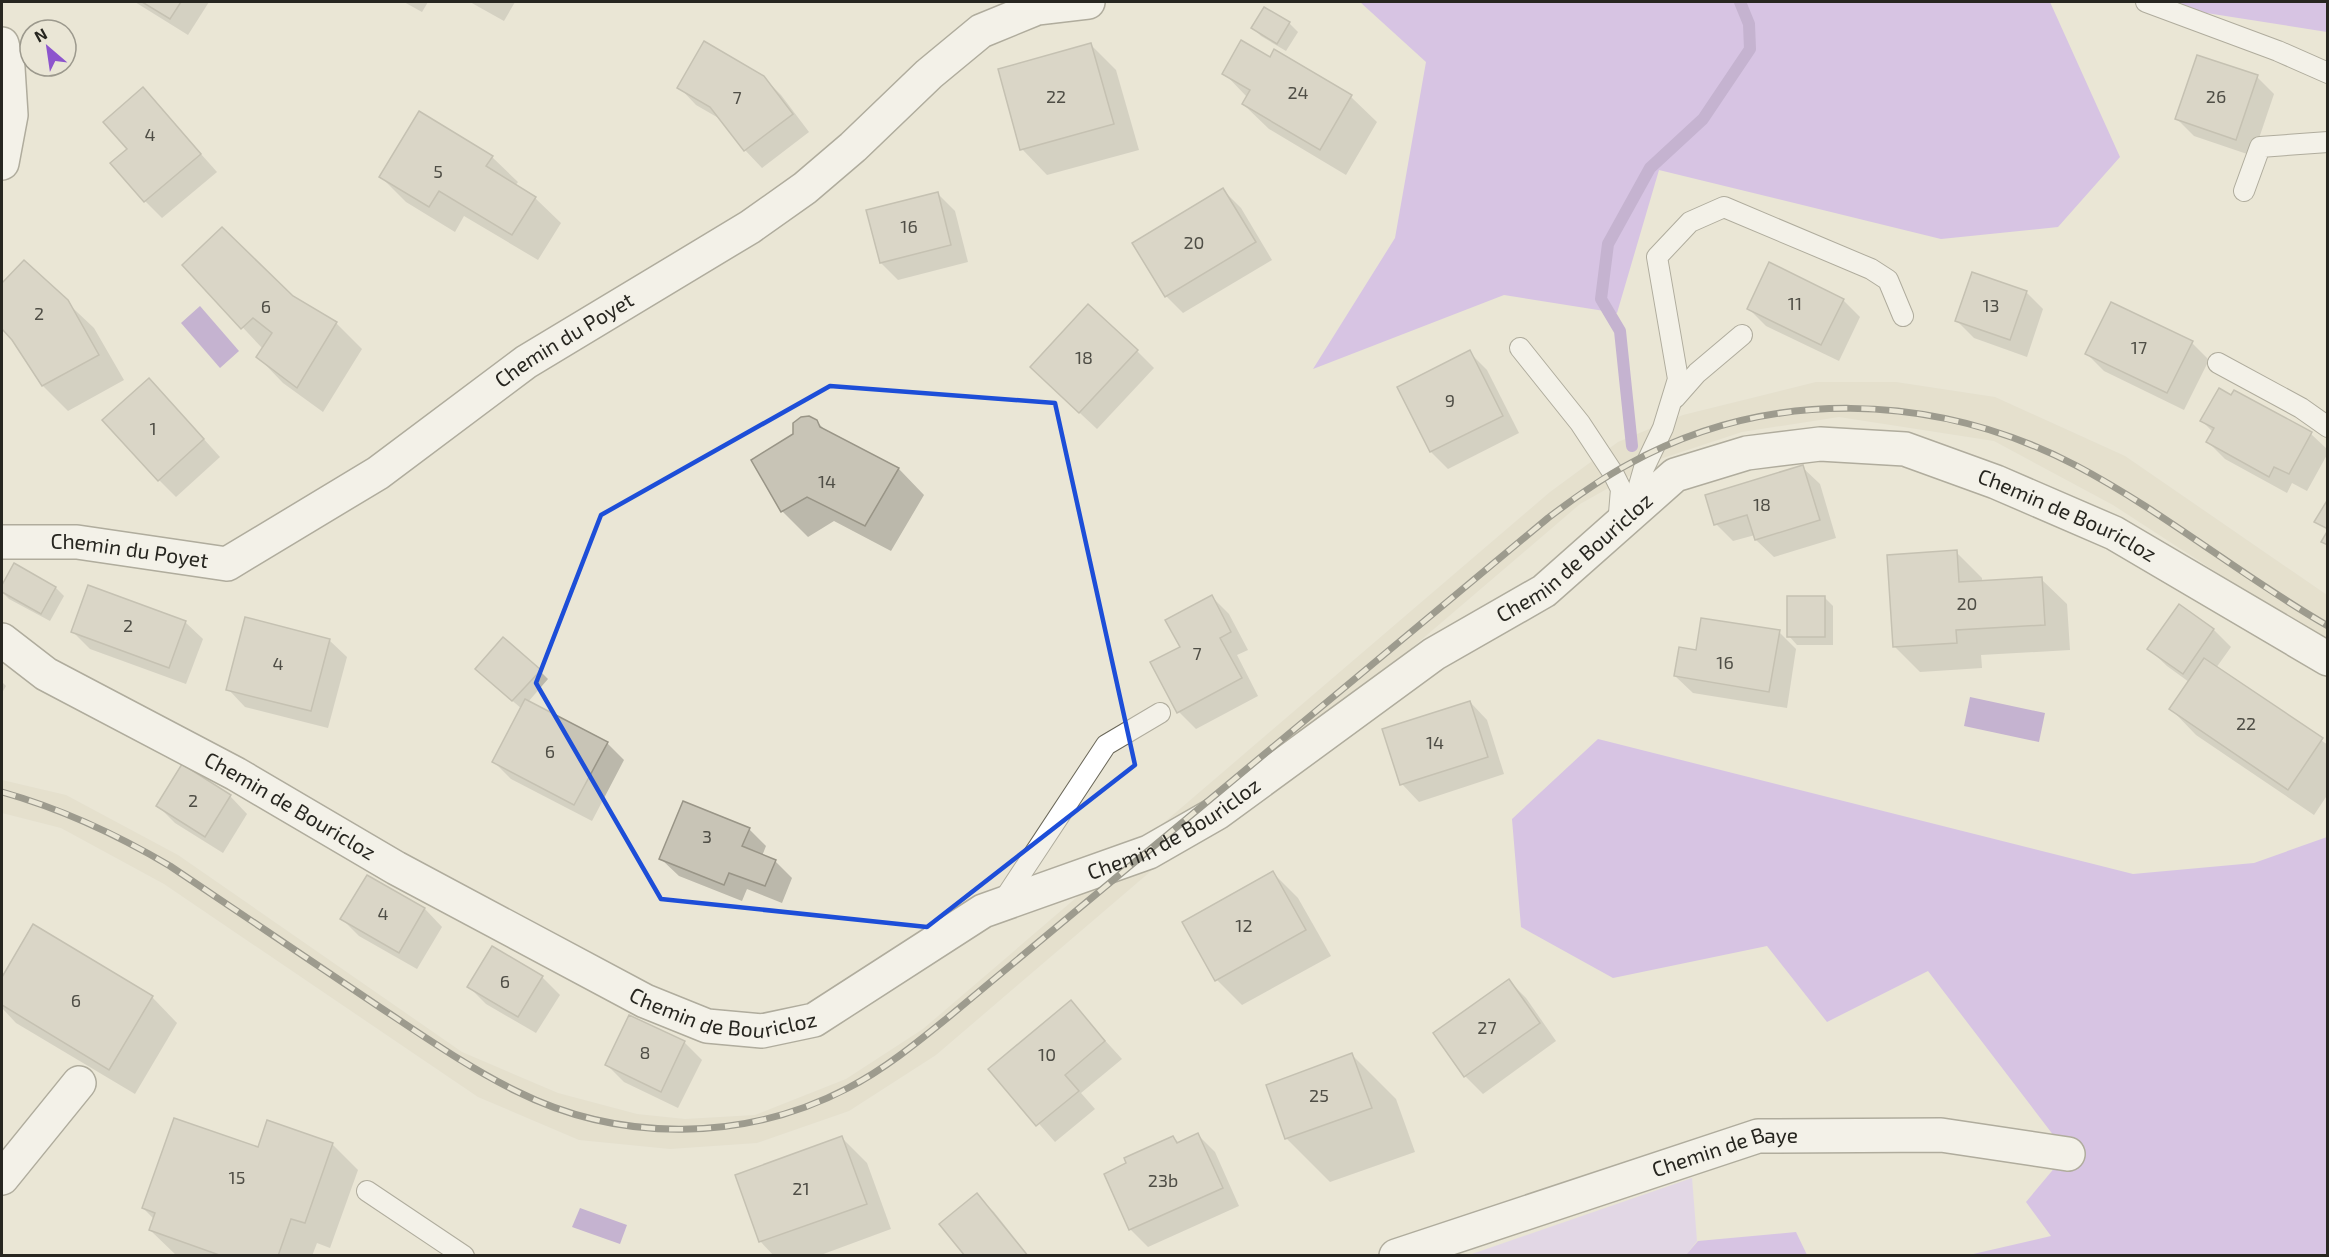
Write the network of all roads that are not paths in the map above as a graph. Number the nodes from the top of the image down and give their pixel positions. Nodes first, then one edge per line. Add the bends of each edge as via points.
1 (1088, 2) edge
2 (2146, 2) edge
3 (2, 44) edge
4 (2328, 74) edge
5 (2328, 142) edge
6 (2, 163) edge
7 (2244, 191) dead end
8 (1903, 316) dead end
9 (1742, 335) dead end
10 (1520, 348) dead end
11 (2218, 363) dead end
12 (1671, 402) junction
13 (2328, 427) edge
14 (1624, 521) junction
15 (2, 542) edge
16 (2, 640) edge
17 (2328, 659) edge
18 (1160, 713) dead end
19 (1001, 904) junction
20 (79, 1083) dead end
21 (2068, 1154) dead end
22 (5, 1164) edge
23 (367, 1191) dead end
24 (454, 1253) edge
25 (1396, 1256) edge

1 - 15 street, Chemin du Poyet via 1037,8 981,31 805,188 750,227 526,362 378,473 227,564 77,542
2 - 4 lane
3 - 6 street via 12,114
5 - 7 lane via 2260,147
8 - 12 lane via 1888,280 1871,269 1724,207 1690,222 1657,257 1678,379
9 - 12 lane via 1697,373
10 - 14 lane via 1580,423 1613,473 1621,489
11 - 13 lane
12 - 14 lane
14 - 17 street, Chemin de Bouricloz via 1675,475 1747,453 1820,444 1905,449 1996,482 2114,533
14 - 19 street, Chemin de Bouricloz via 1544,591 1434,654 1217,813 1149,852
16 - 19 street, Chemin de Bouricloz via 46,674 236,774 396,868 645,1000 707,1026 762,1031 814,1020 983,911
18 - 19 lane via 1107,745
20 - 22 street
21 - 25 street, Chemin de Baye via 1941,1135 1758,1136
23 - 24 lane

